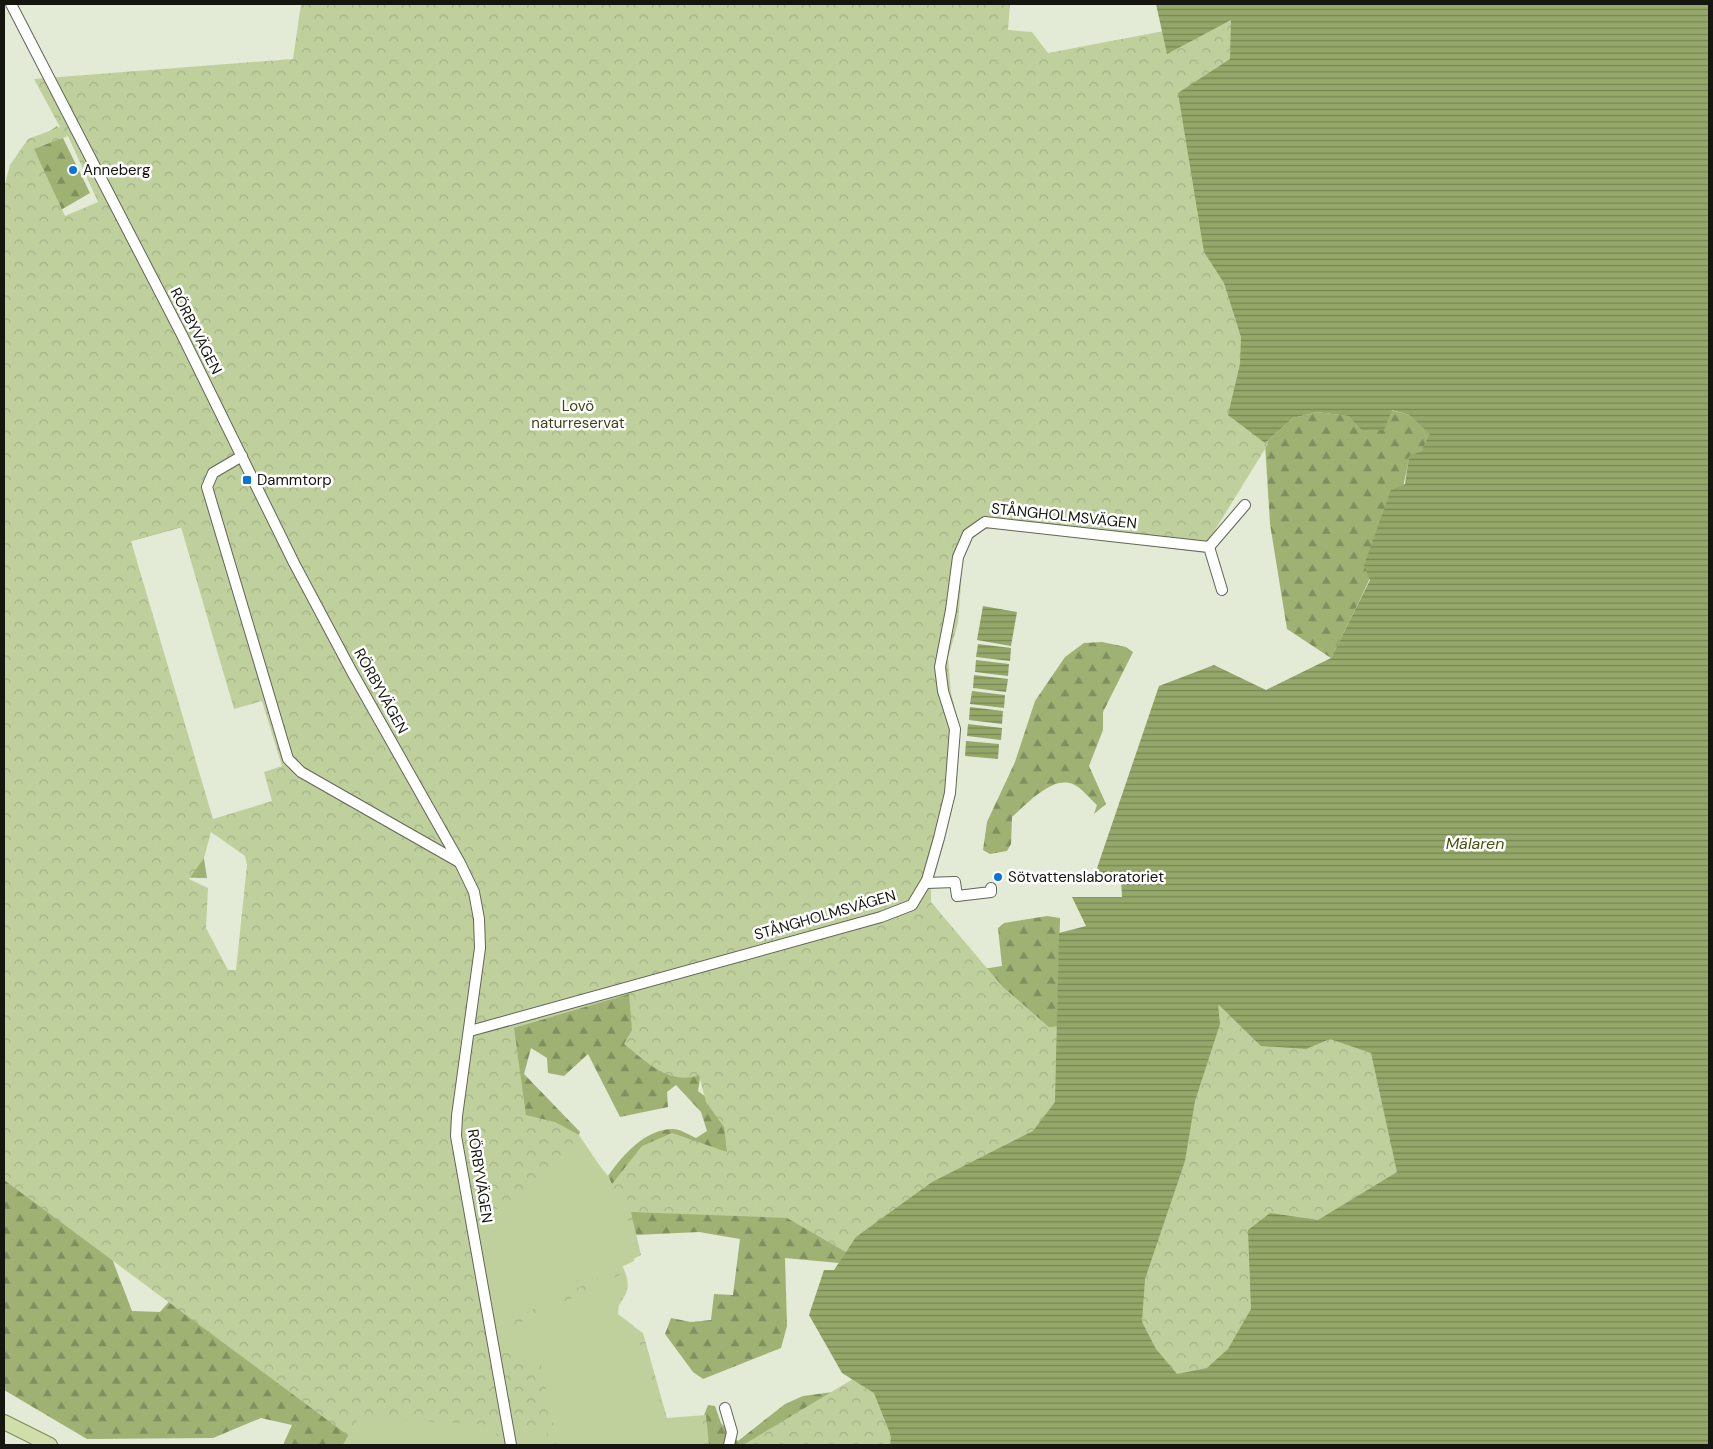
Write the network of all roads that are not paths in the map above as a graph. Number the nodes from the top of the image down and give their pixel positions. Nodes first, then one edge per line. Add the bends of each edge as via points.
1 (11, 4) edge
2 (242, 456) junction
3 (1245, 505) dead end
4 (1209, 547) junction
5 (1222, 590) dead end
6 (460, 863) junction
7 (926, 883) junction
8 (991, 888) dead end
9 (470, 1031) junction
10 (725, 1408) dead end
11 (4, 1422) edge
12 (50, 1445) edge
13 (511, 1445) edge
14 (729, 1445) edge

1 - 2 street, RÖRBYVÄGEN
2 - 6 street, RÖRBYVÄGEN via 352,672
2 - 6 street via 213,472 207,486 288,759 301,772
3 - 4 street
4 - 5 street
4 - 7 street, STÅNGHOLMSVÄGEN via 985,522 968,534 958,557 940,667 943,691 955,729 950,793
6 - 9 street, RÖRBYVÄGEN via 474,892 480,918 480,948
7 - 8 street via 955,882 957,896 992,892
7 - 9 street, STÅNGHOLMSVÄGEN via 912,905 881,917
9 - 13 street, RÖRBYVÄGEN via 456,1136
10 - 14 street via 732,1432
11 - 12 main road

